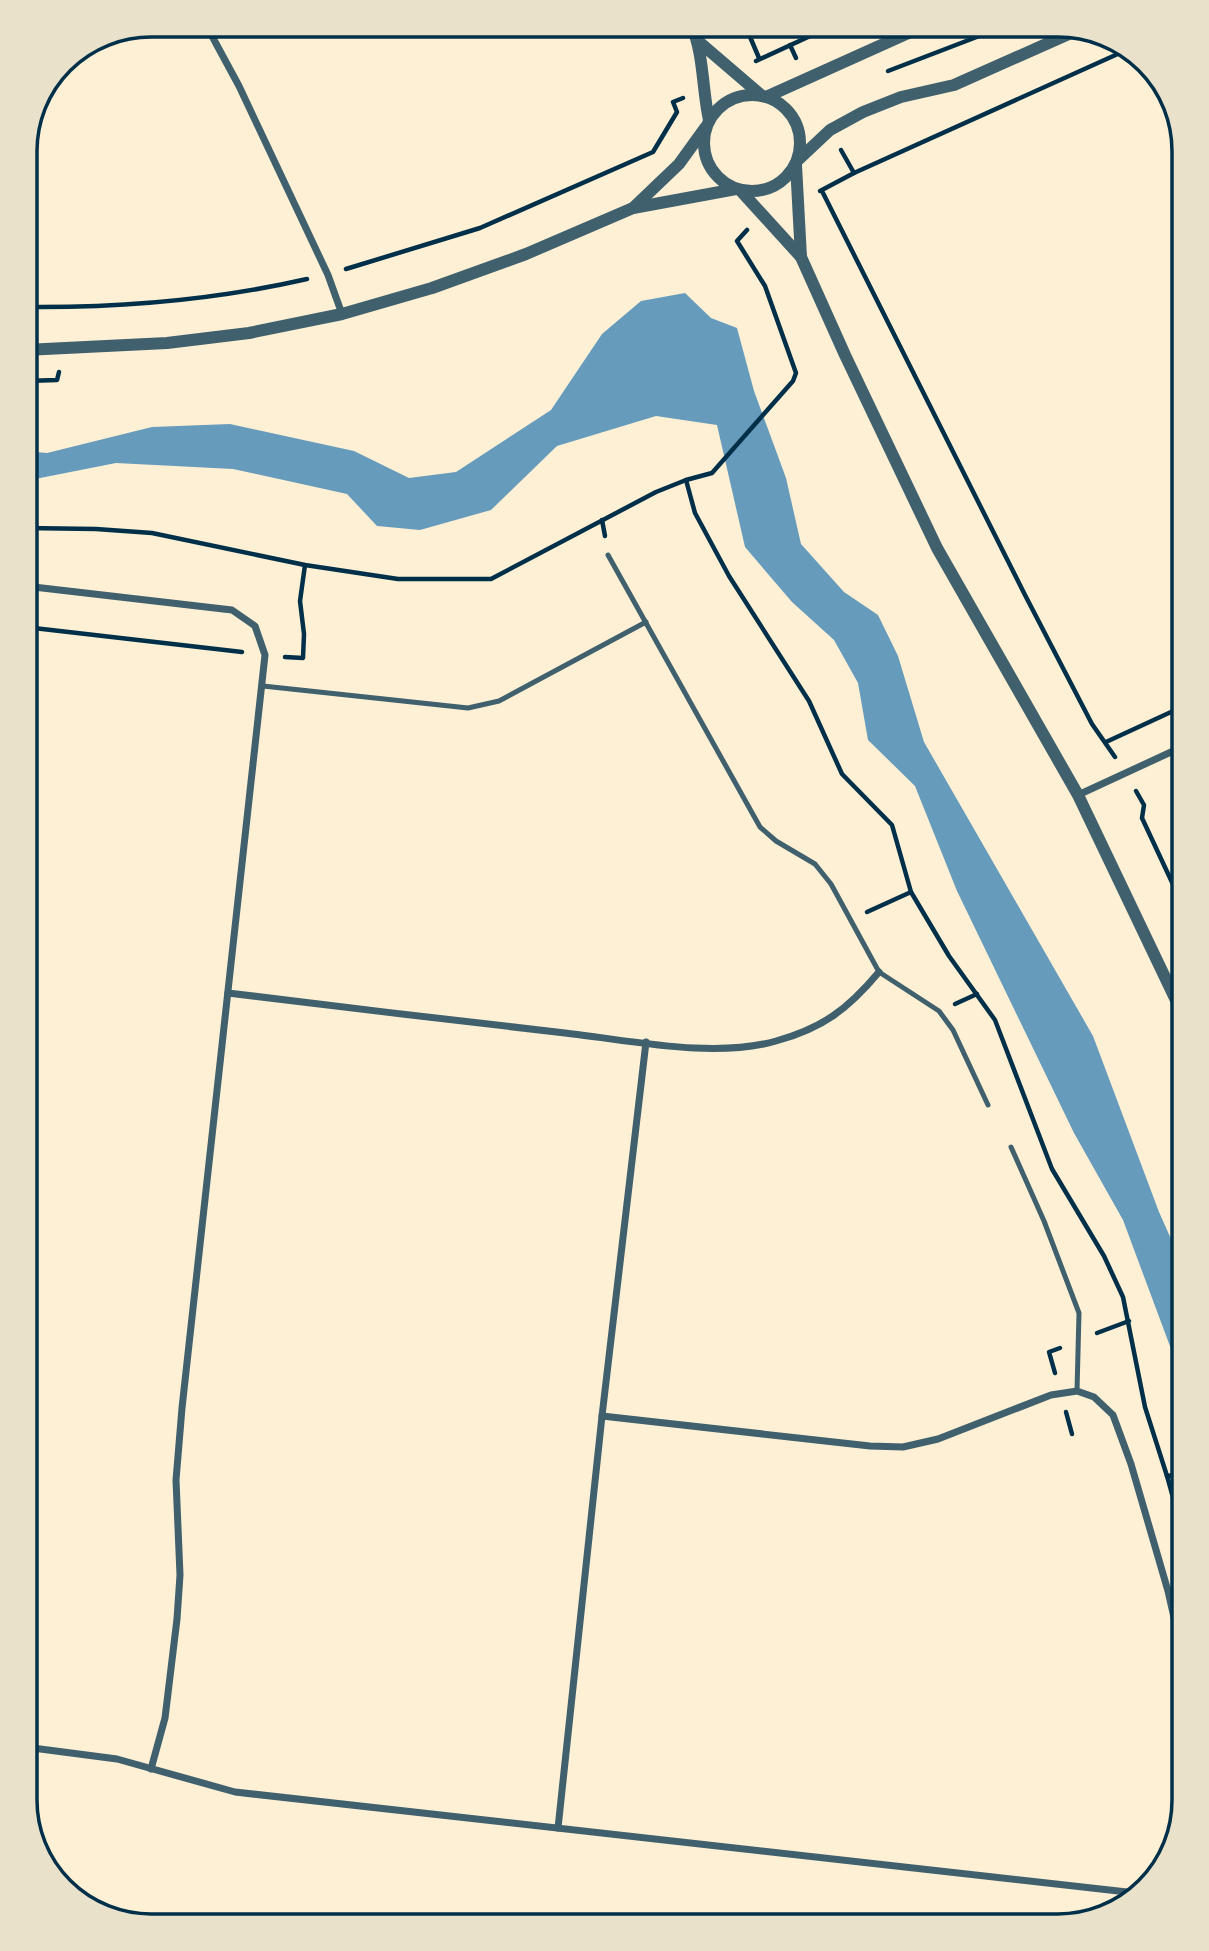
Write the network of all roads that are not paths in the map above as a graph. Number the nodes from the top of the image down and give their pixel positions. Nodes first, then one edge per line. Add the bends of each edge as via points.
1 (213, 37) edge
2 (697, 37) edge
3 (899, 37) edge
4 (1062, 37) edge
5 (698, 40) junction
6 (764, 96) junction
7 (708, 122) junction
8 (796, 163) junction
9 (738, 190) junction
10 (633, 208) junction
11 (801, 257) junction
12 (342, 314) junction
13 (37, 350) edge
14 (608, 555) dead end
15 (37, 587) edge
16 (646, 622) junction
17 (263, 685) junction
18 (1172, 752) edge
19 (1078, 795) junction
20 (879, 972) junction
21 (1172, 990) edge
22 (228, 993) junction
23 (646, 1042) junction
24 (988, 1105) dead end
25 (1011, 1147) dead end
26 (1077, 1391) junction
27 (601, 1416) junction
28 (1172, 1609) edge
29 (37, 1749) edge
30 (151, 1769) junction
31 (558, 1828) junction
32 (1126, 1892) edge

1 - 12 street via 328,275
2 - 5 street
3 - 6 street
4 - 8 street via 954,85 901,97 863,112 830,130
5 - 6 street
5 - 7 street
6 - 7 street via 732,99
6 - 8 street via 781,104 795,122 801,146
7 - 9 street via 704,139 708,162 721,181
7 - 10 street via 679,164
8 - 9 street via 786,178 772,187 756,192
8 - 11 street
9 - 10 street
9 - 11 street
10 - 12 street via 526,254
11 - 19 street via 937,548
12 - 13 street via 249,333 167,343
14 - 16 lane
15 - 17 street via 232,610 255,625 265,656
16 - 17 lane via 483,706
16 - 20 lane via 760,827 815,864 831,884
17 - 22 street
18 - 19 street
19 - 21 street
20 - 23 street via 838,1015 775,1041 723,1048
20 - 24 lane via 939,1011 953,1030
22 - 23 street
22 - 30 street via 181,1408 176,1480 177,1619 165,1718
23 - 27 street
25 - 26 lane via 1079,1313
26 - 27 street via 1051,1395 938,1439 903,1447
26 - 28 street via 1094,1397 1113,1415
27 - 31 street
29 - 30 street via 117,1759
30 - 31 street via 235,1792
31 - 32 street

